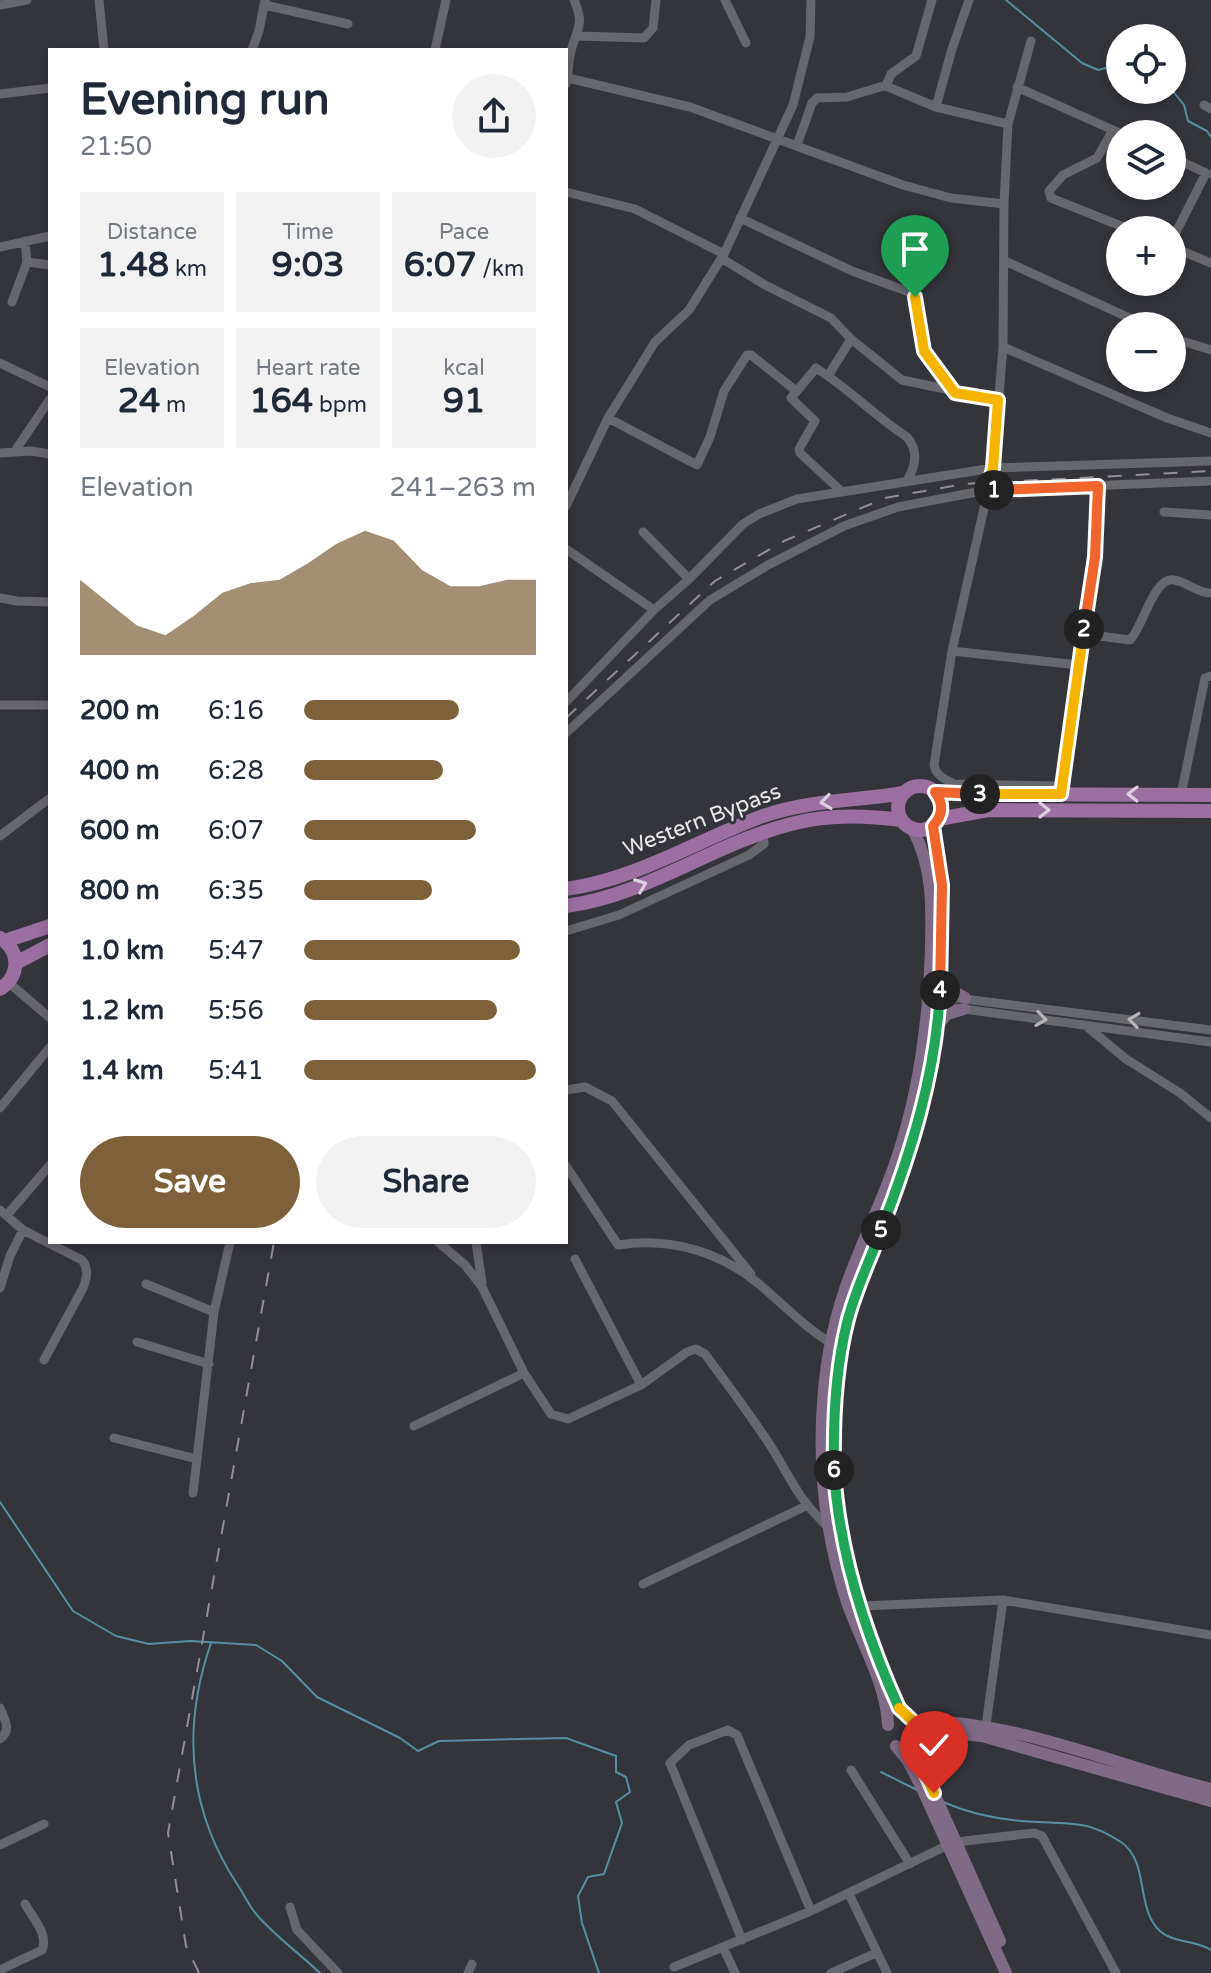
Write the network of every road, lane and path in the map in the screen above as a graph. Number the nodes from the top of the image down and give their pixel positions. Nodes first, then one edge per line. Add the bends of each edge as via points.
1 (27, 0) edge
2 (99, 0) edge
3 (446, 0) edge
4 (574, 0) edge
5 (656, 0) edge
6 (725, 0) edge
7 (811, 0) edge
8 (932, 0) edge
9 (969, 0) edge
10 (265, 2) edge
11 (0, 5) edge
12 (348, 24) dead end
13 (578, 36) junction
14 (1031, 41) dead end
15 (746, 43) dead end
16 (104, 48) edge
17 (249, 48) edge
18 (435, 48) edge
19 (568, 73) edge
20 (568, 81) edge
21 (886, 86) junction
22 (1017, 87) junction
23 (48, 88) edge
24 (0, 94) edge
25 (936, 107) junction
26 (1008, 124) junction
27 (1106, 127) edge
28 (776, 137) junction
29 (797, 145) junction
30 (1106, 146) edge
31 (1186, 164) edge
32 (1208, 174) edge
33 (568, 192) edge
34 (1004, 204) junction
35 (1185, 216) edge
36 (740, 218) junction
37 (1106, 220) edge
38 (48, 236) edge
39 (25, 241) junction
40 (0, 247) edge
41 (1186, 253) edge
42 (722, 256) junction
43 (1005, 261) junction
44 (27, 262) junction
45 (1211, 263) edge
46 (48, 265) edge
47 (12, 302) dead end
48 (1116, 312) edge
49 (851, 339) junction
50 (1186, 342) edge
51 (1003, 347) junction
52 (1211, 350) edge
53 (0, 363) edge
54 (828, 376) junction
55 (48, 386) edge
56 (795, 390) junction
57 (955, 393) junction
58 (998, 400) junction
59 (48, 402) edge
60 (608, 418) junction
61 (1211, 433) edge
62 (15, 451) junction
63 (0, 453) edge
64 (48, 454) edge
65 (1211, 461) edge
66 (993, 468) junction
67 (908, 479) junction
68 (1211, 481) edge
69 (1098, 486) junction
70 (840, 490) junction
71 (987, 490) junction
72 (568, 502) edge
73 (1164, 512) dead end
74 (1211, 515) edge
75 (643, 532) dead end
76 (568, 550) edge
77 (689, 579) junction
78 (1211, 593) edge
79 (0, 598) edge
80 (48, 602) edge
81 (654, 610) junction
82 (1083, 634) junction
83 (952, 651) junction
84 (1078, 665) junction
85 (1211, 676) edge
86 (568, 700) edge
87 (0, 705) edge
88 (48, 705) edge
89 (568, 731) edge
90 (1061, 790) junction
91 (935, 792) junction
92 (903, 793) junction
93 (1181, 795) junction
94 (1211, 795) edge
95 (48, 800) edge
96 (1211, 811) edge
97 (901, 820) junction
98 (936, 822) junction
99 (913, 830) junction
100 (763, 833) junction
101 (0, 836) edge
102 (568, 888) edge
103 (568, 906) edge
104 (48, 927) edge
105 (568, 930) edge
106 (3, 940) edge
107 (48, 946) edge
108 (16, 963) junction
109 (941, 978) junction
110 (5, 986) edge
111 (935, 1000) junction
112 (965, 1003) junction
113 (48, 1017) edge
114 (1085, 1025) junction
115 (937, 1026) junction
116 (1211, 1030) edge
117 (1211, 1042) edge
118 (48, 1049) edge
119 (568, 1090) edge
120 (0, 1108) edge
121 (1211, 1118) edge
122 (48, 1167) edge
123 (568, 1169) edge
124 (4, 1212) edge
125 (23, 1230) junction
126 (48, 1243) edge
127 (51, 1244) edge
128 (230, 1244) edge
129 (440, 1244) edge
130 (476, 1244) edge
131 (575, 1259) dead end
132 (758, 1283) junction
133 (146, 1284) dead end
134 (482, 1287) junction
135 (0, 1288) edge
136 (214, 1312) junction
137 (137, 1342) dead end
138 (831, 1343) junction
139 (44, 1360) dead end
140 (209, 1364) junction
141 (524, 1373) junction
142 (641, 1385) junction
143 (414, 1426) dead end
144 (114, 1438) dead end
145 (197, 1459) junction
146 (193, 1493) dead end
147 (806, 1506) junction
148 (827, 1526) junction
149 (643, 1584) dead end
150 (1003, 1600) junction
151 (861, 1606) junction
152 (1211, 1635) edge
153 (0, 1708) edge
154 (909, 1718) junction
155 (888, 1725) junction
156 (986, 1726) junction
157 (0, 1739) edge
158 (916, 1739) junction
159 (896, 1746) junction
160 (851, 1770) dead end
161 (1211, 1789) edge
162 (933, 1799) junction
163 (1211, 1801) edge
164 (44, 1824) dead end
165 (952, 1843) junction
166 (0, 1845) edge
167 (910, 1864) junction
168 (849, 1894) junction
169 (25, 1904) dead end
170 (290, 1907) dead end
171 (811, 1911) junction
172 (742, 1940) junction
173 (723, 1947) junction
174 (876, 1953) junction
175 (674, 1967) dead end
176 (0, 1970) edge
177 (338, 1973) edge
178 (735, 1973) edge
179 (831, 1973) edge
180 (887, 1973) edge
181 (1006, 1973) edge
182 (1014, 1973) edge
183 (1116, 1973) edge

1 - 11 street
2 - 16 street
3 - 18 street
4 - 13 street via 581,22
5 - 13 street via 653,28 644,38
6 - 15 street
7 - 28 street via 810,37 797,91
8 - 21 street via 916,56 891,74
9 - 25 street
10 - 12 street
10 - 17 street via 256,40
13 - 19 street
14 - 22 street
20 - 28 street via 675,103
21 - 25 street
21 - 29 street via 847,97 817,98
22 - 26 street
22 - 27 street
23 - 24 street
25 - 26 street
26 - 34 street
28 - 29 street
28 - 36 street
29 - 34 street via 903,185
30 - 37 street via 1097,158 1063,175 1049,195
31 - 32 street
32 - 35 street
33 - 42 street via 635,209
34 - 43 street
36 - 42 street
36 - 57 street via 912,293 924,351
38 - 39 street
39 - 40 street
39 - 44 street
41 - 45 street
42 - 49 street via 831,318
42 - 60 street via 689,310 655,342
43 - 48 street
43 - 51 street
44 - 46 street
44 - 47 street
49 - 54 street
49 - 57 street via 902,380
50 - 52 street
51 - 58 street
51 - 61 street
53 - 55 street
54 - 56 street via 814,368
54 - 67 street via 912,442 915,461
56 - 60 street via 747,355 722,395 697,465
56 - 70 street via 792,400 815,421 800,453
57 - 58 street
58 - 66 street
59 - 62 street
60 - 72 street
62 - 63 street
62 - 64 street
65 - 66 street
66 - 67 street
66 - 71 street
67 - 70 street
68 - 69 street
69 - 71 street
69 - 82 street via 1095,557
70 - 77 street via 759,514
71 - 83 street
71 - 89 street via 898,507 844,526 768,565 710,600
73 - 74 street
75 - 77 street
76 - 81 street
77 - 81 street
78 - 82 street via 1165,581 1130,640
79 - 80 street
81 - 86 street
82 - 84 street
83 - 84 street
83 - 90 street via 935,771 954,784
84 - 90 street
85 - 93 street via 1205,678
87 - 88 street
90 - 91 main road
93 -> 90 main road
91 - 92 main road via 919,786
91 - 98 main road via 942,808
92 - 97 main road
92 -> 102 main road, Western Bypass via 821,802 767,815 640,868
93 - 94 main road
95 - 101 street
98 -> 96 main road via 988,810
97 - 99 main road
97 - 100 main road, Western Bypass via 821,818
98 - 99 main road
98 - 109 main road
99 - 111 main road via 932,887
103 -> 100 main road, Western Bypass via 623,892
100 - 105 street via 764,844 749,855 619,915
104 - 106 main road
106 - 108 main road
107 - 108 main road
108 - 110 main road
109 - 111 main road
109 - 112 main road
110 - 113 street
111 - 112 street
111 - 115 main road
111 - 138 main road via 904,1137 851,1271
112 -> 114 street
112 - 115 main road
116 -> 112 street
114 - 117 street
114 - 121 street
115 - 151 main road via 914,1141 847,1320 837,1383 836,1505 845,1559
118 - 120 street
119 - 132 street via 585,1087 612,1101
122 - 124 street
123 - 132 street via 618,1245 662,1243 703,1251
124 - 125 street
125 - 126 street
125 - 135 street
127 - 139 street via 82,1260 87,1271
128 - 136 street
129 - 134 street
130 - 134 street
131 - 142 street
132 - 138 street
133 - 136 street
134 - 141 street
136 - 140 street
137 - 140 street
138 - 148 main road via 822,1433
140 - 145 street
141 - 142 street via 551,1414 568,1419
141 - 143 street
142 - 147 street via 687,1352 705,1354
144 - 145 street
145 - 146 street
147 - 148 street
147 - 149 street
148 - 155 main road
150 - 151 street
150 - 152 street
150 - 156 street
151 - 154 main road via 893,1694
153 - 157 street via 7,1726
154 - 155 main road via 895,1717
154 - 156 main road
154 - 158 main road
155 - 159 main road via 887,1735
156 - 161 main road
158 - 159 main road
158 - 162 main road
158 - 163 main road via 942,1732 982,1736
159 - 162 main road
160 - 167 street
162 - 165 main road
164 - 166 street
165 - 167 street
165 - 181 main road
165 - 182 main road
165 - 183 street via 1042,1836
167 - 168 street
168 - 171 street
168 - 174 street
169 - 176 street via 45,1945
170 - 177 street via 297,1930
171 - 172 street
171 - 172 street via 737,1735 728,1730 693,1743 670,1763
172 - 173 street
173 - 175 street
173 - 178 street
174 - 179 street
174 - 180 street

